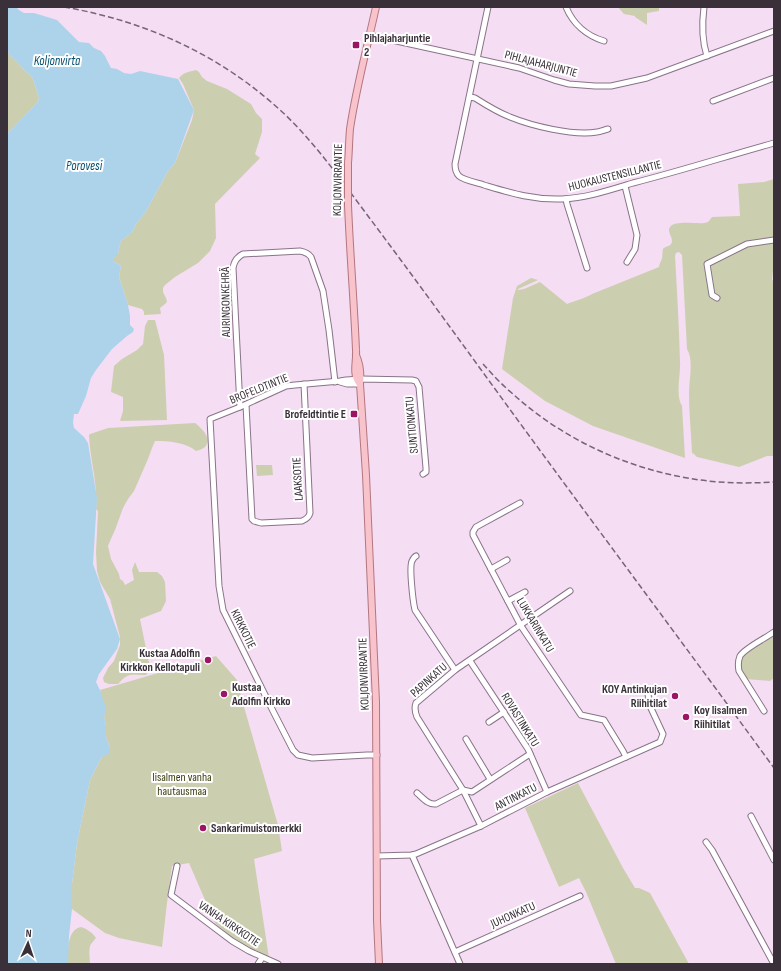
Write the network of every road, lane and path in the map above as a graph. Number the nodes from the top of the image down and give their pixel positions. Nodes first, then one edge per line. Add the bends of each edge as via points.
1 (376, 7) edge
2 (488, 7) edge
3 (566, 7) edge
4 (704, 7) edge
5 (774, 31) edge
6 (369, 35) junction
7 (604, 41) dead end
8 (707, 56) junction
9 (477, 58) junction
10 (774, 78) edge
11 (470, 97) junction
12 (713, 100) dead end
13 (608, 129) dead end
14 (774, 143) edge
15 (625, 186) junction
16 (566, 199) junction
17 (774, 240) edge
18 (627, 262) dead end
19 (588, 268) dead end
20 (717, 298) dead end
21 (359, 381) junction
22 (337, 382) junction
23 (304, 384) junction
24 (246, 405) junction
25 (240, 407) junction
26 (210, 419) joint
27 (423, 474) dead end
28 (520, 503) dead end
29 (416, 556) dead end
30 (507, 560) dead end
31 (491, 568) junction
32 (570, 591) dead end
33 (525, 592) dead end
34 (508, 601) junction
35 (521, 626) junction
36 (774, 632) edge
37 (470, 661) junction
38 (455, 670) junction
39 (648, 693) dead end
40 (764, 711) dead end
41 (504, 712) junction
42 (489, 722) dead end
43 (466, 739) dead end
44 (530, 754) junction
45 (377, 755) junction
46 (626, 757) junction
47 (490, 779) junction
48 (463, 790) junction
49 (547, 792) junction
50 (417, 793) dead end
51 (751, 816) dead end
52 (482, 826) junction
53 (706, 842) dead end
54 (412, 855) junction
55 (378, 856) junction
56 (774, 860) edge
57 (177, 866) dead end
58 (580, 896) dead end
59 (455, 952) junction
60 (262, 958) junction
61 (269, 962) edge
62 (258, 964) edge
63 (278, 964) edge
64 (379, 964) edge
65 (460, 964) edge
66 (774, 964) edge

1 - 6 main road, KOLJONVIRRANTIE
2 - 9 street
3 - 7 street via 570,17 579,27
4 - 8 street via 704,46
5 - 8 street, PIHLAJAHARJUNTIE
6 - 9 street, PIHLAJAHARJUNTIE
6 - 21 main road, KOLJONVIRRANTIE, bridge via 354,104 348,163 350,258 356,355 360,365
8 - 9 street, PIHLAJAHARJUNTIE via 641,80 611,86 569,84
9 - 11 street
10 - 12 street
11 - 13 street via 530,124 562,131 596,132
11 - 16 street, HUOKAUSTENSILLANTIE via 455,164 459,176 516,195
14 - 15 street, HUOKAUSTENSILLANTIE
15 - 16 street, HUOKAUSTENSILLANTIE via 589,196
15 - 18 street via 637,236 635,249
16 - 19 street
17 - 20 street via 747,244 707,264 712,295
21 - 22 street, BROFELDTINTIE via 347,384
21 - 27 street, SUNTIONKATU via 416,381 419,387 426,468
21 - 45 main road, KOLJONVIRRANTIE via 366,475
22 - 23 street, BROFELDTINTIE
22 - 25 street, AURINGONKEHRÄ via 323,291 309,254 300,251 243,254 236,259 233,268
23 - 24 street, BROFELDTINTIE via 286,386
23 - 24 street, LAAKSOTIE via 310,513 305,520 261,523 252,519
24 - 25 street, BROFELDTINTIE
25 - 26 street, BROFELDTINTIE
26 - 45 street, KIRKKOTIE via 219,586 223,610 232,629 293,750 298,755 312,758
28 - 31 street, LUKKARINKATU via 476,527 473,532
29 - 38 street via 412,559 411,566 415,610
30 - 31 street
31 - 34 street, LUKKARINKATU
32 - 35 street, PAPINKATU
33 - 34 street
34 - 35 street, LUKKARINKATU
35 - 37 street, PAPINKATU
35 - 46 street, LUKKARINKATU via 581,715 604,720
36 - 40 street via 741,655 738,665 738,671
37 - 38 street, PAPINKATU
37 - 41 street, ROVASTINKATU
38 - 48 street, PAPINKATU via 414,707 417,717
39 - 46 street, ANTINKATU via 649,704 663,734 660,742
41 - 42 street
41 - 44 street, ROVASTINKATU
43 - 47 street
44 - 47 street
44 - 49 street, ROVASTINKATU
45 - 55 main road, KOLJONVIRRANTIE
46 - 49 street, ANTINKATU
47 - 48 street via 472,792
48 - 50 street via 436,804 426,802
48 - 52 street, PAPINKATU
49 - 52 street, ANTINKATU
51 - 56 street
52 - 54 street, ANTINKATU
53 - 66 street
54 - 55 street, ANTINKATU
54 - 59 street
55 - 64 main road, KOLJONVIRRANTIE
57 - 60 street, VANHA KIRKKOTIE via 171,895 232,941
58 - 59 street, JUHONKATU
59 - 65 street
60 - 61 street, VANHA KIRKKOTIE
60 - 62 street
61 - 63 street, VANHA KIRKKOTIE

